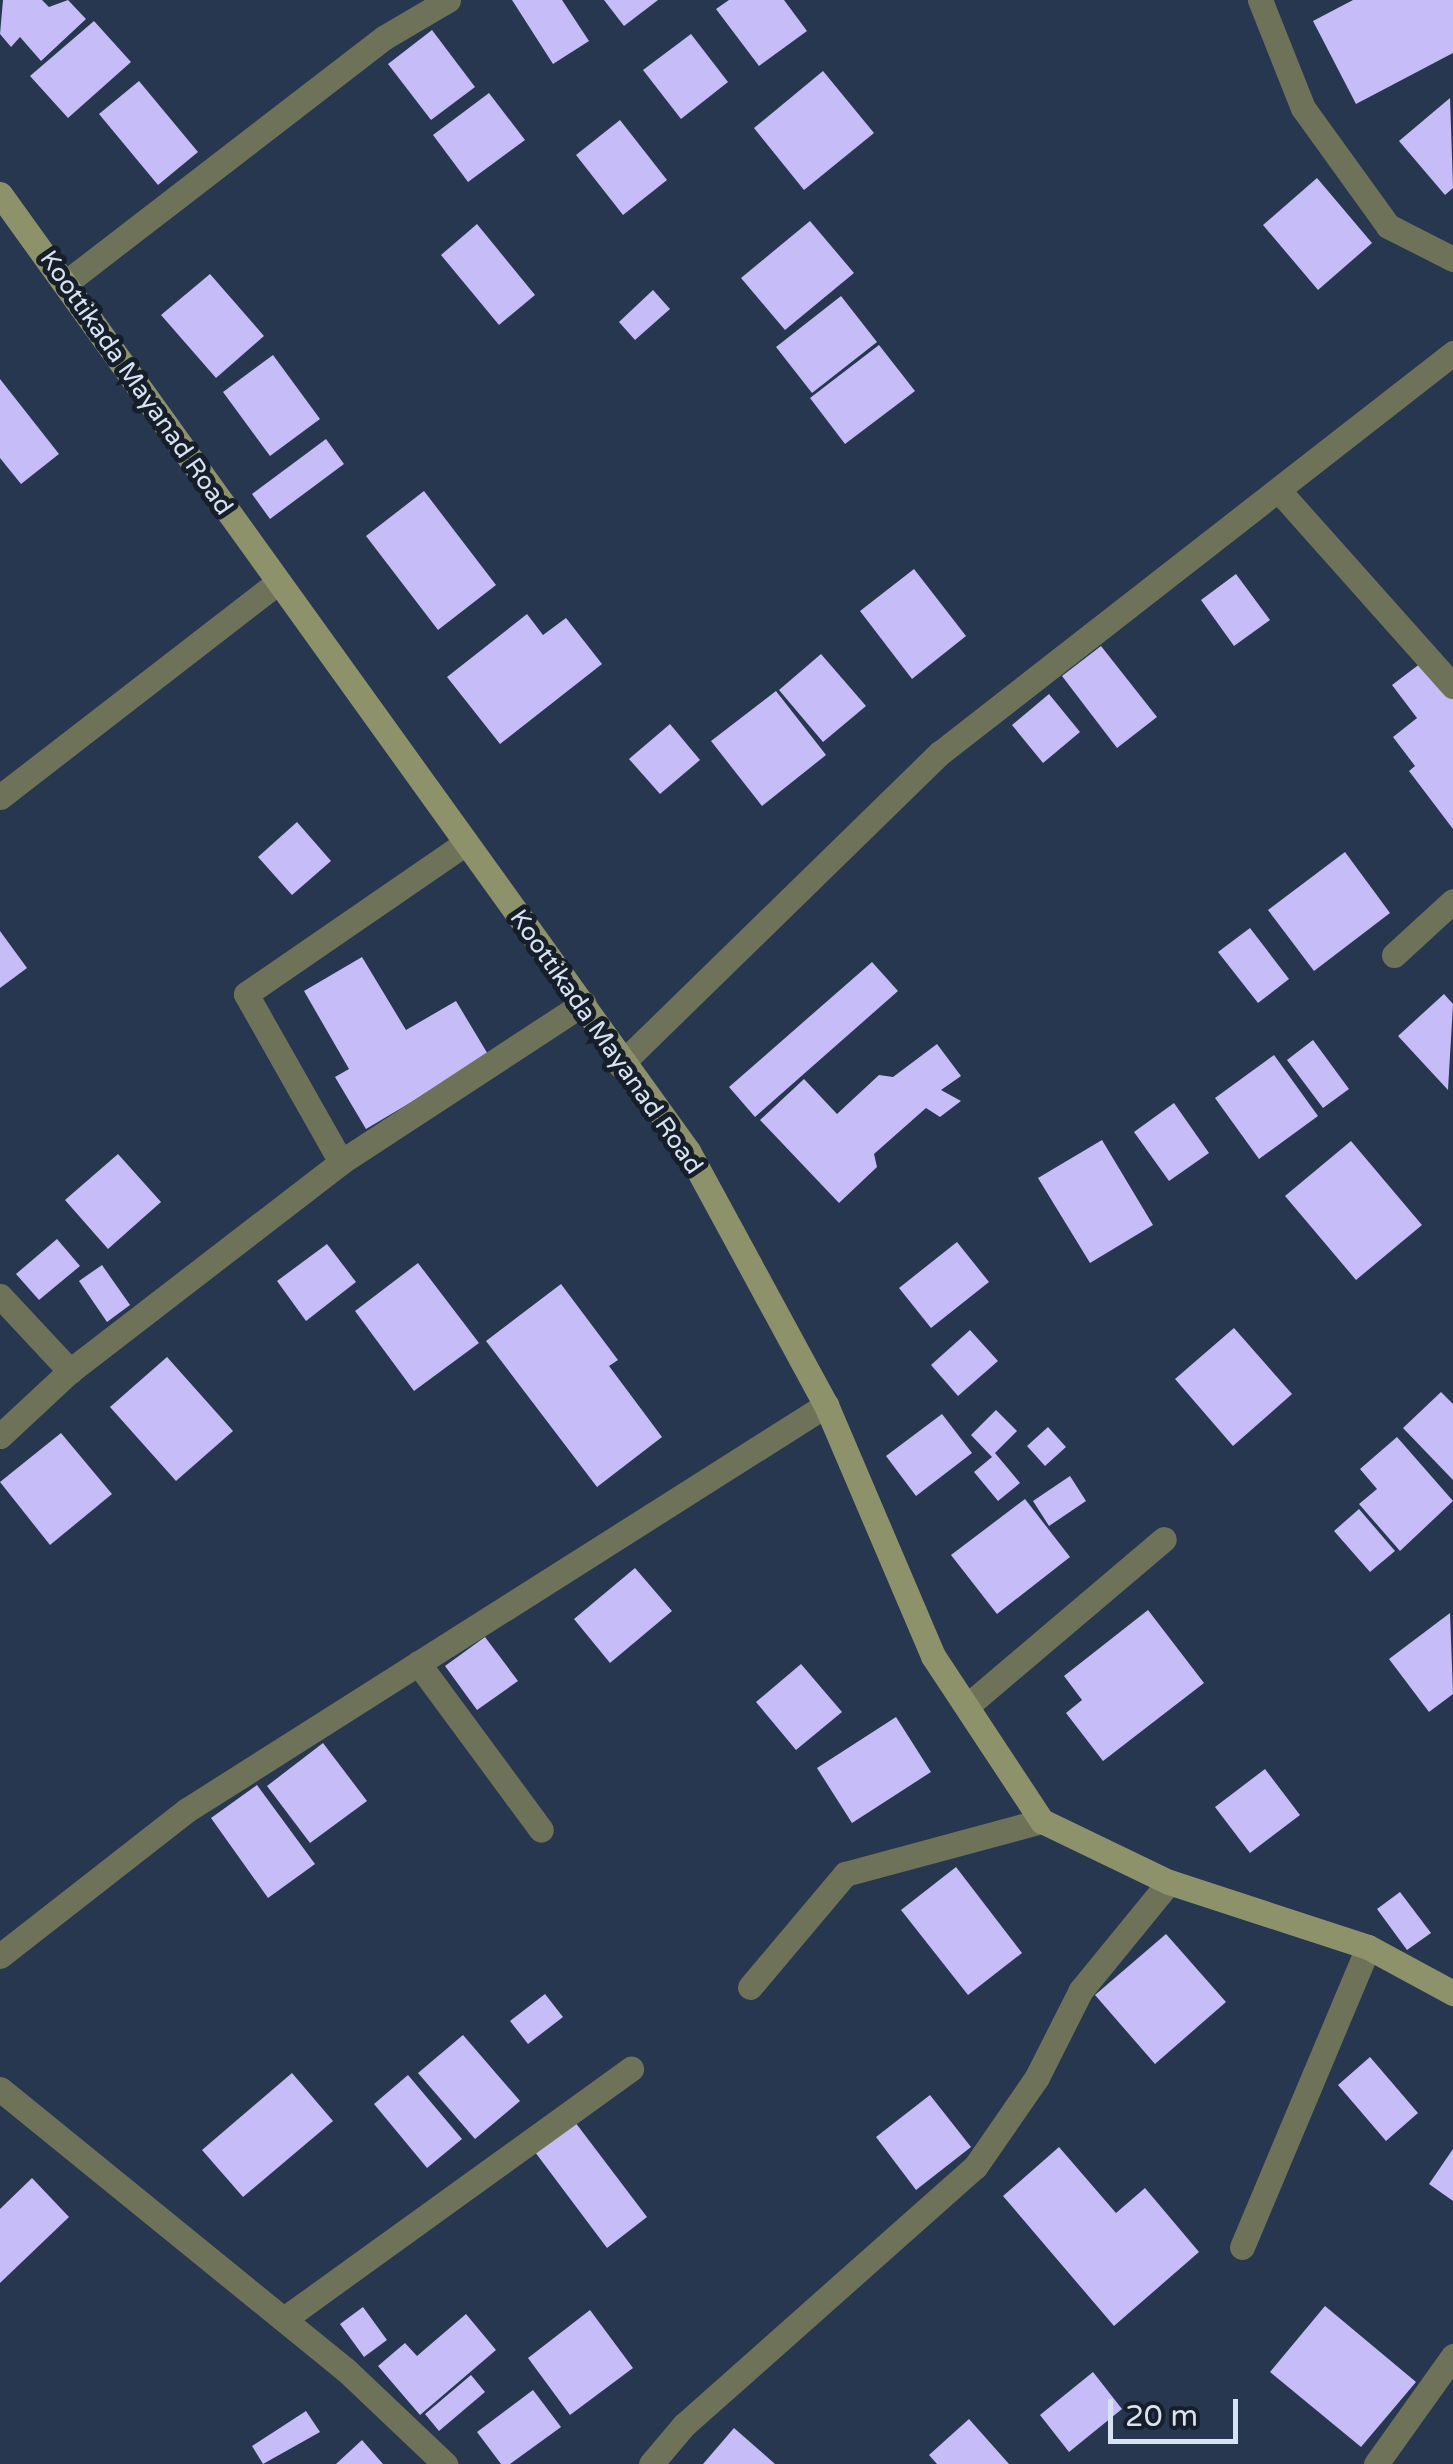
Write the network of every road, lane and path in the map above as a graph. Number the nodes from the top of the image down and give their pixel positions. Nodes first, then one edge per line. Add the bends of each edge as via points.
1 (448, 0) edge
2 (1260, 0) edge
3 (0, 196) edge
4 (1453, 258) edge
5 (68, 282) junction
6 (1453, 352) edge
7 (1280, 492) junction
8 (276, 584) junction
9 (1453, 686) edge
10 (0, 798) edge
11 (464, 844) junction
12 (1453, 901) edge
13 (1394, 955) dead end
14 (584, 1003) junction
15 (620, 1066) junction
16 (341, 1162) junction
17 (0, 1296) edge
18 (70, 1371) junction
19 (826, 1405) junction
20 (0, 1436) edge
21 (1164, 1539) dead end
22 (418, 1664) junction
23 (968, 1706) junction
24 (1042, 1820) junction
25 (542, 1830) dead end
26 (1169, 1882) junction
27 (1368, 1947) junction
28 (0, 1956) edge
29 (750, 1987) dead end
30 (1453, 1993) edge
31 (631, 2070) dead end
32 (0, 2089) edge
33 (1242, 2247) dead end
34 (284, 2319) junction
35 (1453, 2356) edge
36 (445, 2464) edge
37 (651, 2464) edge
38 (1376, 2464) edge

1 - 5 street via 385,37
2 - 4 street via 1303,108 1388,226
3 - 5 main road, Koottikada Mayanad Road
5 - 8 main road, Koottikada Mayanad Road
6 - 7 street
7 - 9 street
7 - 15 street via 940,753
8 - 10 street
8 - 11 main road, Koottikada Mayanad Road
11 - 14 main road, Koottikada Mayanad Road
11 - 16 street via 246,994
12 - 13 street
14 - 15 main road, Koottikada Mayanad Road
14 - 16 street
15 - 19 main road, Koottikada Mayanad Road via 688,1152
16 - 18 street
17 - 18 street
18 - 20 street
19 - 22 street
19 - 23 main road, Koottikada Mayanad Road via 933,1656
21 - 23 street
22 - 25 street
22 - 28 street via 187,1810
23 - 24 main road, Koottikada Mayanad Road
24 - 26 main road
24 - 29 street via 845,1874
26 - 27 main road
26 - 37 street via 1080,1990 1037,2077 975,2166 728,2385
27 - 30 main road
27 - 33 street
31 - 34 street
32 - 34 street
34 - 36 street
35 - 38 street

